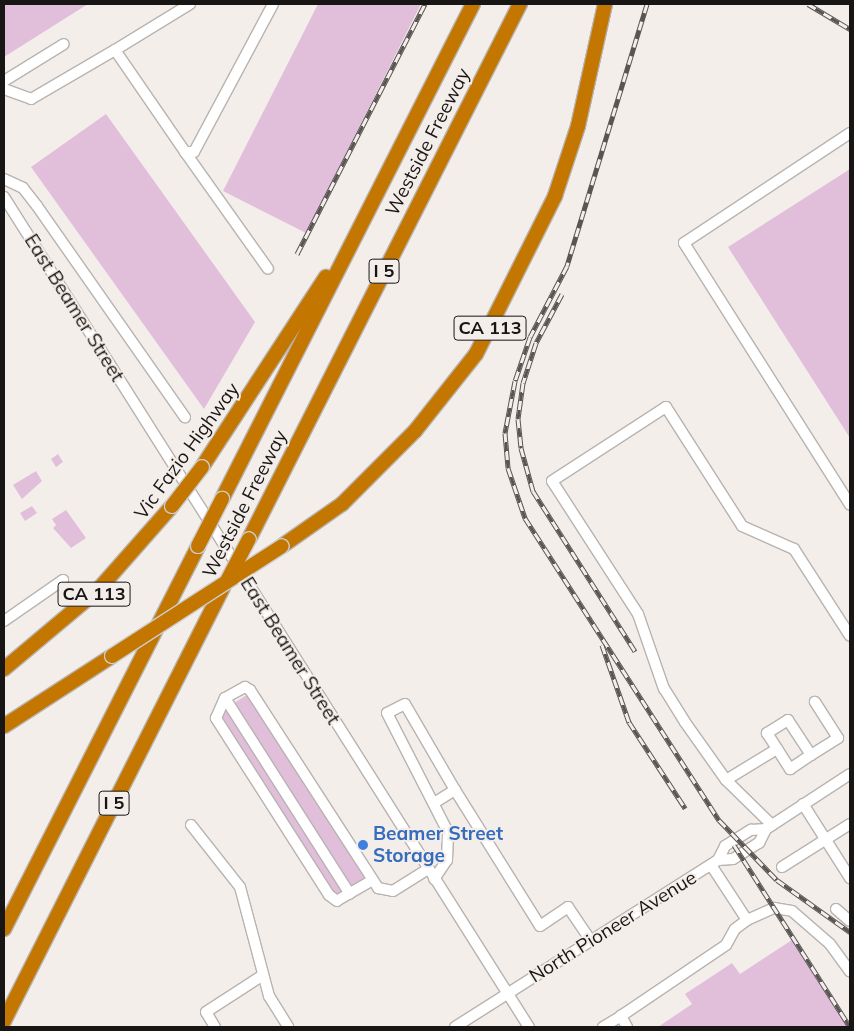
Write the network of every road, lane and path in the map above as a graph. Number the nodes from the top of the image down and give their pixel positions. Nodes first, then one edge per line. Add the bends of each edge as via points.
1 (190, 4) edge
2 (274, 4) edge
3 (473, 4) edge
4 (520, 4) edge
5 (606, 4) edge
6 (64, 44) dead end
7 (115, 50) junction
8 (4, 81) edge
9 (4, 89) edge
10 (850, 133) edge
11 (186, 152) junction
12 (4, 179) edge
13 (4, 197) edge
14 (362, 222) junction
15 (268, 269) dead end
16 (185, 417) dead end
17 (850, 505) edge
18 (63, 580) dead end
19 (4, 621) edge
20 (850, 636) edge
21 (4, 669) edge
22 (225, 698) junction
23 (815, 702) dead end
24 (4, 726) edge
25 (777, 749) junction
26 (811, 756) junction
27 (850, 774) edge
28 (726, 780) junction
29 (455, 790) junction
30 (434, 803) junction
31 (803, 804) junction
32 (850, 824) edge
33 (191, 825) dead end
34 (769, 827) junction
35 (826, 840) junction
36 (714, 862) junction
37 (782, 867) dead end
38 (428, 869) junction
39 (850, 878) edge
40 (434, 879) junction
41 (372, 880) junction
42 (350, 894) junction
43 (836, 909) dead end
44 (748, 920) junction
45 (850, 921) edge
46 (4, 930) edge
47 (591, 941) junction
48 (850, 972) edge
49 (263, 974) junction
50 (507, 994) junction
51 (620, 1016) junction
52 (4, 1020) edge
53 (215, 1027) edge
54 (288, 1027) edge
55 (455, 1027) edge
56 (529, 1027) edge
57 (604, 1027) edge
58 (627, 1027) edge

1 - 7 street
2 - 11 street via 194,152
3 - 14 highway, Westside Freeway / I 5
4 - 52 highway, Westside Freeway / I 5, bridge
5 - 24 highway, CA 113, bridge via 578,126 555,196 476,354 415,431 342,504
6 - 8 street
7 - 9 street via 31,99
7 - 11 street
10 - 17 street via 684,243
11 - 15 street
12 - 16 street via 22,188 37,206
13 - 38 street, East Beamer Street
14 - 21 highway, Vic Fazio Highway / CA 113, bridge via 202,467 172,506 98,590
14 - 46 highway, Westside Freeway / I 5, bridge
18 - 19 street
20 - 28 street via 794,549 742,526 666,407 552,481 638,614 664,689
22 - 41 street via 245,687 250,690
22 - 42 street
22 - 42 street via 216,718 226,734 329,895 337,901
23 - 26 street via 838,738
25 - 26 street via 790,769
25 - 26 street via 767,733 788,720
25 - 28 street
27 - 31 street, North Pioneer Avenue
28 - 34 street
29 - 30 street
29 - 30 street via 405,704 388,713
29 - 47 street via 540,926 568,907
30 - 40 street via 448,832 449,847 447,860
31 - 34 street, North Pioneer Avenue
31 - 35 street
32 - 35 street
33 - 49 street via 240,887
34 - 36 street, North Pioneer Avenue via 751,830 732,842
34 - 36 street, North Pioneer Avenue via 759,843 733,859
35 - 37 street
35 - 39 street
36 - 44 street
36 - 47 street, North Pioneer Avenue
38 - 40 street, East Beamer Street
38 - 41 street via 393,891 385,892
40 - 50 street, East Beamer Street
41 - 42 street
43 - 45 street
44 - 48 street via 774,908 792,911 830,944
44 - 51 street via 735,929 726,945
47 - 50 street, North Pioneer Avenue
49 - 53 street via 206,1012
49 - 54 street via 269,996
50 - 55 street, North Pioneer Avenue
50 - 56 street, East Beamer Street
51 - 57 street
51 - 58 street

